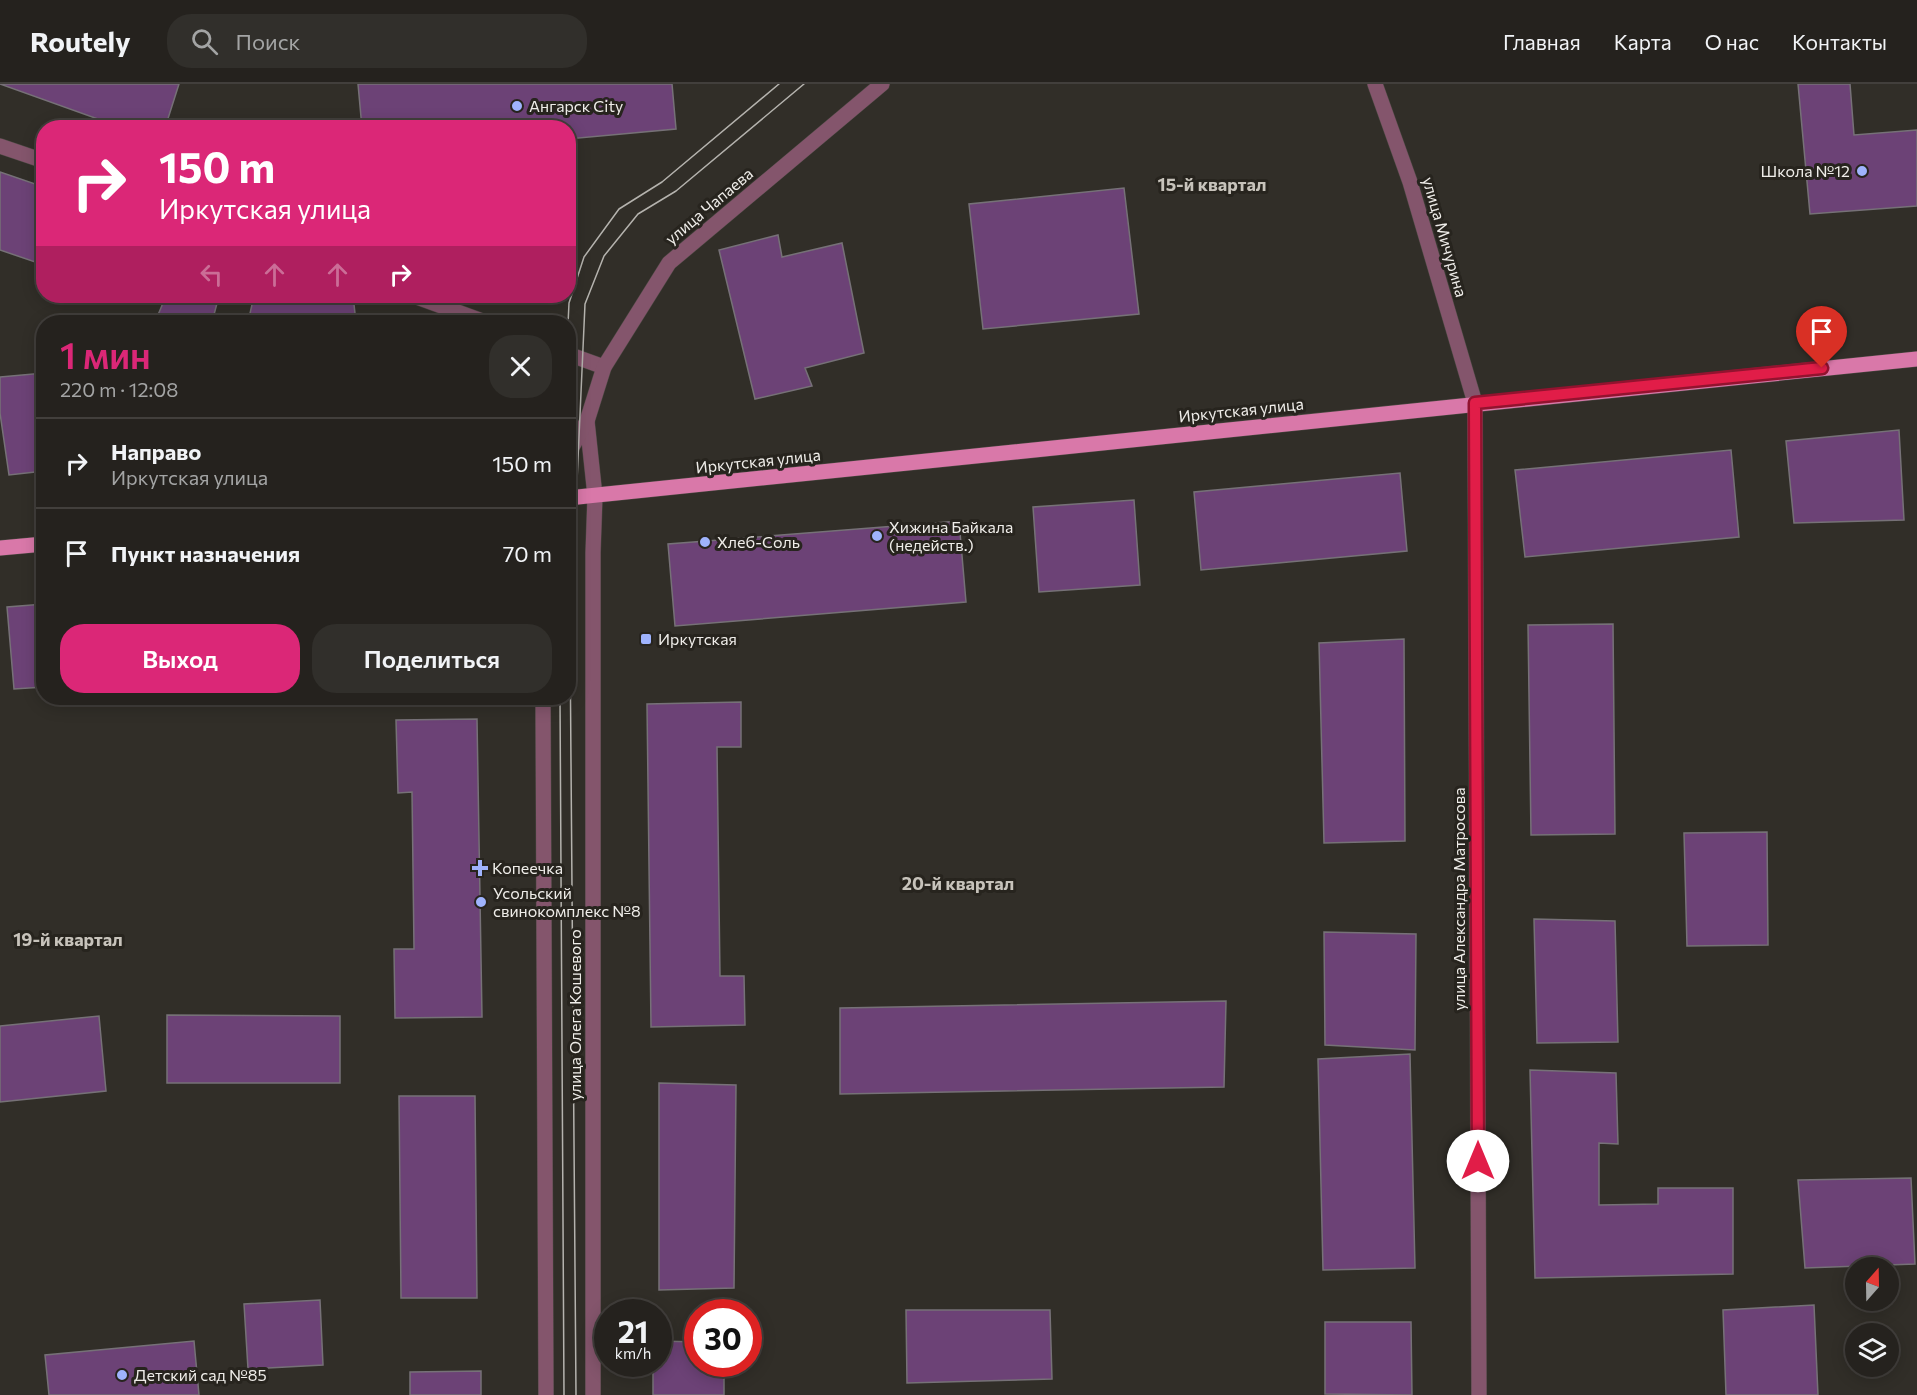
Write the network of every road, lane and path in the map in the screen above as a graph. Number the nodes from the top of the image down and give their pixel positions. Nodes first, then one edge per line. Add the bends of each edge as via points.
1 (882, 84) edge
2 (1375, 84) edge
3 (0, 146) edge
4 (36, 158) edge
5 (433, 303) edge
6 (466, 315) edge
7 (576, 357) edge
8 (1917, 359) edge
9 (604, 367) junction
10 (1475, 403) junction
11 (588, 422) junction
12 (576, 441) edge
13 (595, 496) junction
14 (576, 497) edge
15 (36, 545) edge
16 (0, 548) edge
17 (543, 705) edge
18 (546, 1395) edge
19 (593, 1395) edge
20 (1479, 1395) edge

1 - 9 street, улица Чапаева via 669,263
2 - 10 street, улица Мичурина via 1410,182
3 - 4 street
5 - 6 street
7 - 9 street
8 - 10 main road, Иркутская улица
9 - 11 street, улица Чапаева
10 - 13 main road, Иркутская улица
10 - 20 street, улица Александра Матросова
11 - 12 street
11 - 13 street, улица Олега Кошевого
13 - 14 main road, Иркутская улица
13 - 19 street, улица Олега Кошевого
15 - 16 main road
17 - 18 street, улица Олега Кошевого

